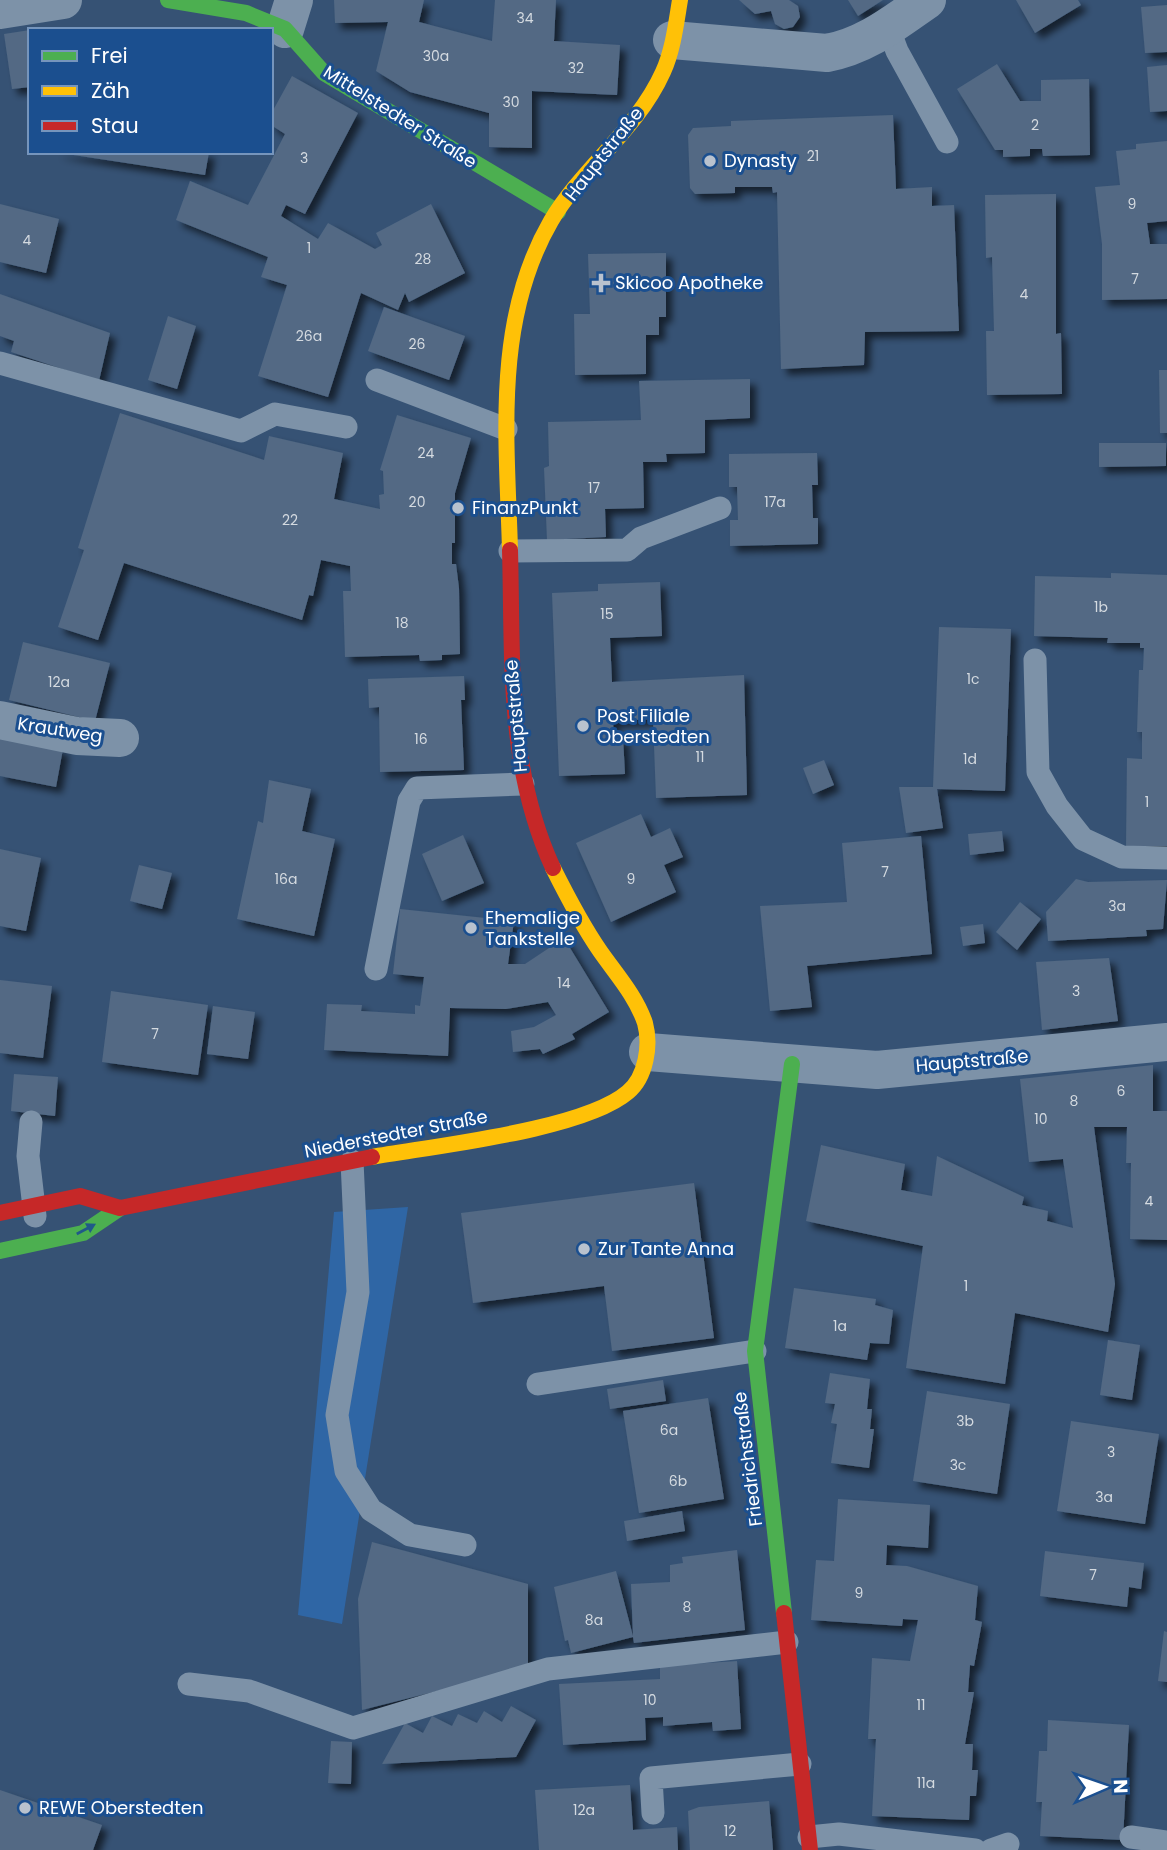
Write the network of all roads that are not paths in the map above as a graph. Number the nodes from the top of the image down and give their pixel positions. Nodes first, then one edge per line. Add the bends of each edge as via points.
1 (63, 0) edge
2 (168, 0) edge
3 (680, 0) edge
4 (927, 0) edge
5 (0, 10) edge
6 (290, 15) edge
7 (888, 27) junction
8 (673, 40) junction
9 (947, 142) dead end
10 (558, 212) junction
11 (0, 363) edge
12 (377, 380) dead end
13 (346, 427) dead end
14 (506, 429) junction
15 (720, 508) dead end
16 (510, 551) junction
17 (1035, 660) dead end
18 (0, 720) edge
19 (120, 738) dead end
20 (523, 783) junction
21 (1167, 858) edge
22 (376, 969) dead end
23 (1167, 1042) edge
24 (648, 1052) junction
25 (792, 1063) junction
26 (31, 1122) dead end
27 (352, 1161) junction
28 (33, 1206) junction
29 (120, 1208) junction
30 (0, 1213) edge
31 (41, 1242) junction
32 (0, 1251) edge
33 (755, 1351) junction
34 (538, 1384) dead end
35 (465, 1545) dead end
36 (787, 1642) junction
37 (189, 1684) dead end
38 (800, 1764) junction
39 (653, 1813) dead end
40 (1131, 1837) dead end
41 (1167, 1842) edge
42 (809, 1843) edge
43 (975, 1850) edge

1 - 5 street
2 - 6 street, Mittelstedter Straße
3 - 8 street, Hauptstraße
4 - 7 street
6 - 10 street, Mittelstedter Straße via 324,73
7 - 8 street via 849,49 827,53
7 - 9 lane
8 - 10 street, Hauptstraße via 662,77 644,104
10 - 14 street, Hauptstraße via 540,241 512,335
11 - 13 lane via 241,431 275,414
12 - 14 lane
14 - 16 street, Hauptstraße
15 - 16 lane via 640,538 627,550
16 - 20 street, Hauptstraße via 512,688
17 - 21 lane via 1038,772 1057,806 1083,839 1122,857
18 - 19 street, Krautweg via 77,736
20 - 22 lane via 416,788 409,801
20 - 24 street, Hauptstraße via 543,848 568,900 631,993 645,1023
23 - 25 street, Hauptstraße via 877,1070
24 - 25 street, Hauptstraße
24 - 27 street, Niederstedter Straße via 641,1075 627,1096 602,1110 558,1123
25 - 33 street, Friedrichstraße
26 - 28 lane via 28,1156
27 - 29 street, Niederstedter Straße
27 - 35 lane via 358,1292 337,1415 346,1471 371,1510 410,1535
28 - 29 street, Niederstedter Straße via 80,1196
28 - 30 street, Niederstedter Straße
28 - 31 lane
31 -> 29 street, Niederstedter Straße via 83,1233
31 - 32 street, Niederstedter Straße
33 - 34 lane
33 - 36 street, Friedrichstraße
36 - 37 lane via 548,1669 353,1728 249,1691
36 - 38 street, Friedrichstraße
38 - 39 lane via 651,1778
38 - 42 street, Friedrichstraße
40 - 41 lane
42 - 43 lane via 839,1834

